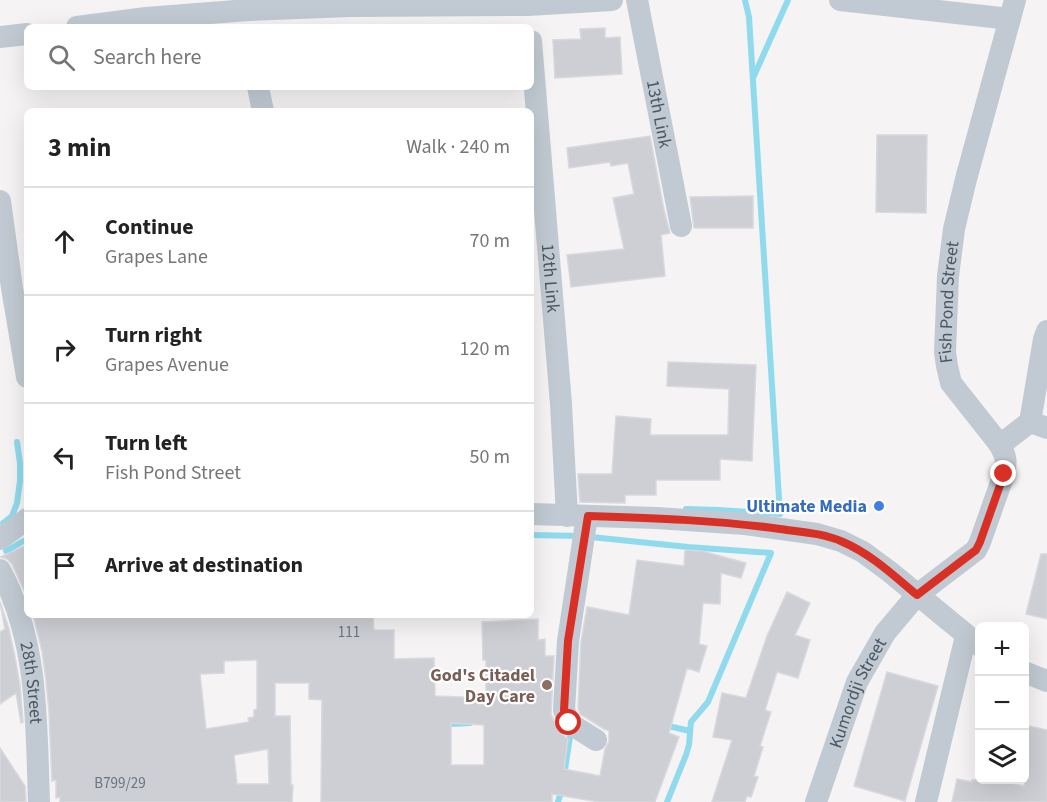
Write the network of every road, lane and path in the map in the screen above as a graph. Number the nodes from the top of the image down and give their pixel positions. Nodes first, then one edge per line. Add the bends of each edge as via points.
1 (612, 0) edge
2 (637, 0) edge
3 (840, 0) edge
4 (1012, 10) edge
5 (246, 12) edge
6 (529, 16) edge
7 (100, 24) edge
8 (24, 34) edge
9 (0, 37) edge
10 (534, 77) edge
11 (259, 90) edge
12 (262, 108) edge
13 (0, 201) edge
14 (681, 226) dead end
15 (18, 265) edge
16 (1047, 331) edge
17 (24, 359) edge
18 (1038, 425) edge
19 (1000, 445) junction
20 (534, 514) edge
21 (577, 516) junction
22 (24, 521) edge
23 (0, 539) edge
24 (0, 570) edge
25 (917, 595) junction
26 (973, 641) edge
27 (1029, 674) edge
28 (1047, 681) edge
29 (596, 740) dead end
30 (39, 802) edge
31 (816, 802) edge
32 (926, 802) edge

1 - 6 street
2 - 14 street, 13th Link
3 - 4 street
4 - 19 street, Fish Pond Street via 954,229 945,352 951,382
5 - 6 street via 349,6
5 - 7 street
8 - 9 street
10 - 21 street, 12th Link via 561,404
11 - 12 street
13 - 15 street
15 - 17 street via 12,288
16 - 18 street
18 - 19 street
19 - 25 street, Fish Pond Street via 1006,456 1004,474 976,550
20 - 21 street
21 - 25 street via 745,524 817,534 863,552
21 - 29 street, 12th Link via 564,710 569,723
22 - 23 street
24 - 30 street, 28th Street via 24,627 32,670
25 - 26 street
25 - 31 street, Kumordji Street via 885,633 857,682
26 - 32 street
27 - 28 street

